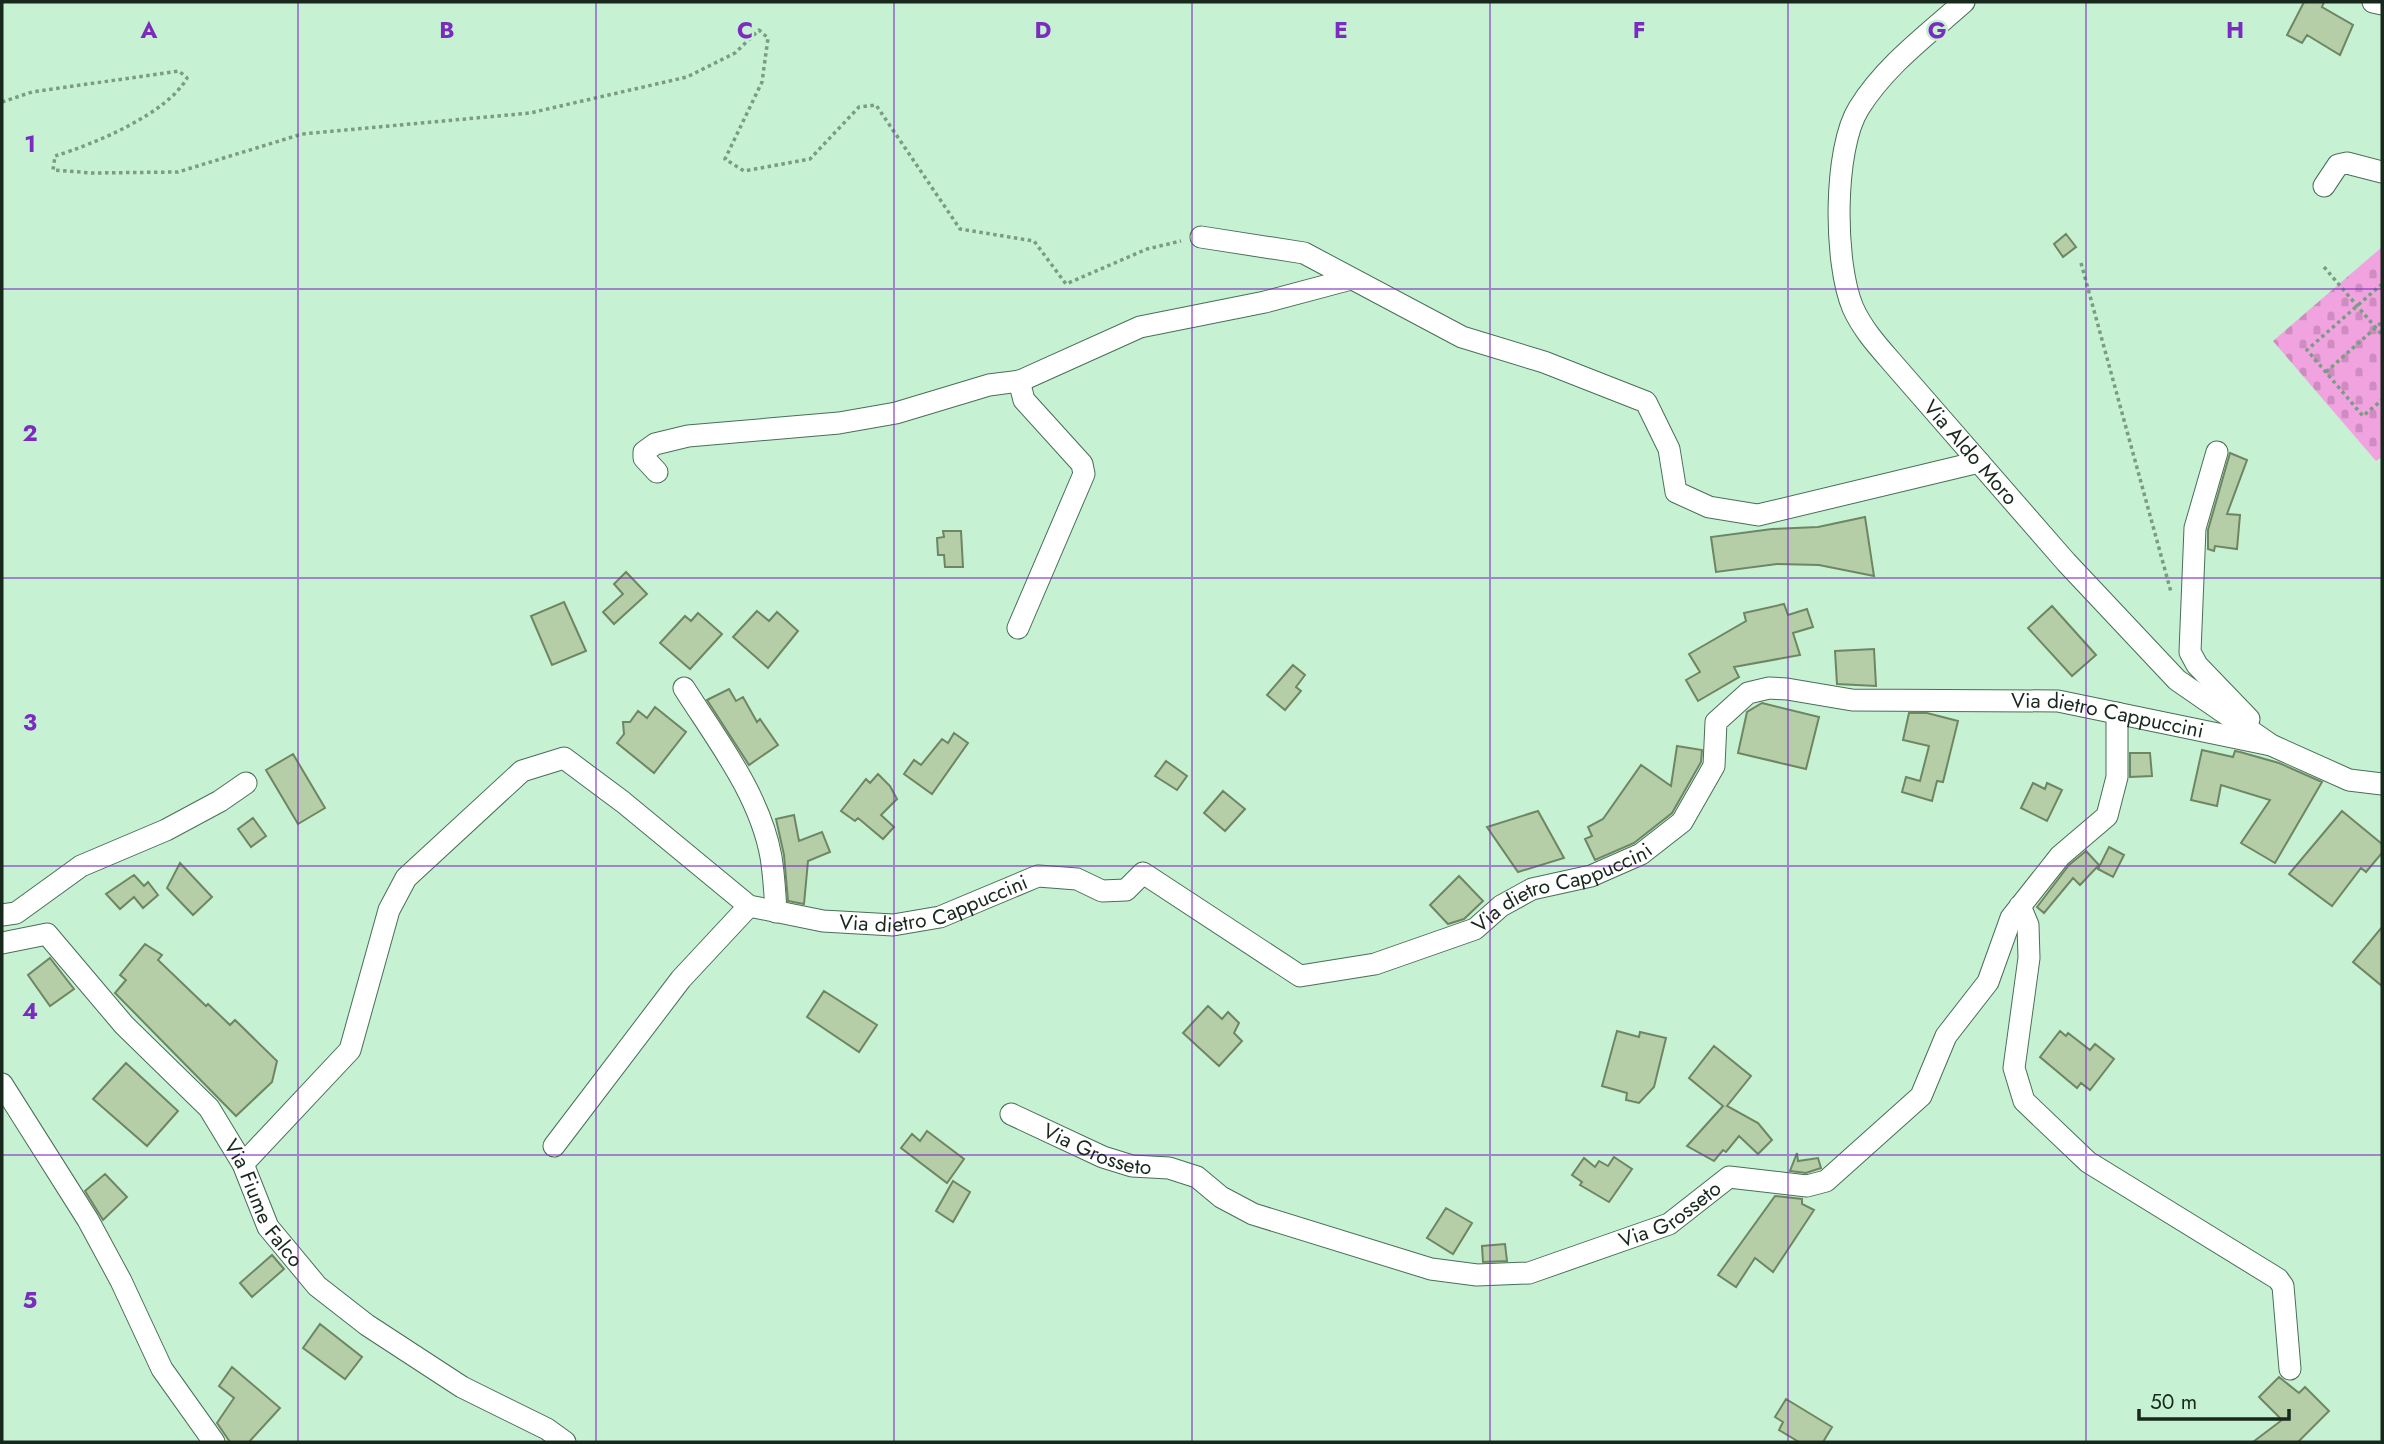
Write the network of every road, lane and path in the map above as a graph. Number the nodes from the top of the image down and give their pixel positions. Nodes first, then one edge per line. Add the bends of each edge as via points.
1 (1964, 2) edge
2 (2373, 2) edge
3 (2382, 4) edge
4 (2, 102) edge
5 (2382, 172) edge
6 (2324, 186) dead end
7 (1200, 237) joint
8 (2081, 263) dead end
9 (2324, 267) dead end
10 (1351, 279) junction
11 (2382, 284) edge
12 (2357, 305) junction
13 (2382, 322) edge
14 (2376, 328) junction
15 (2382, 335) edge
16 (2326, 372) junction
17 (1019, 381) junction
18 (2382, 400) edge
19 (2217, 452) dead end
20 (1979, 462) junction
21 (657, 472) dead end
22 (2190, 618) junction
23 (1018, 628) dead end
24 (684, 688) dead end
25 (2117, 713) junction
26 (2271, 745) junction
27 (246, 783) dead end
28 (2382, 784) edge
29 (749, 906) junction
30 (2020, 906) junction
31 (776, 912) junction
32 (2, 915) edge
33 (2, 943) edge
34 (2, 1084) edge
35 (1011, 1114) dead end
36 (554, 1146) dead end
37 (243, 1164) junction
38 (2290, 1369) dead end
39 (214, 1442) edge
40 (565, 1442) edge

1 - 20 street, Via Aldo Moro via 1879,79 1857,111 1841,164 1840,235 1852,306 1866,332
2 - 3 street
4 - 7 path via 32,92 179,71 187,78 181,89 136,121 55,156 52,170 177,172 302,134 530,113 687,77 734,53 759,30 768,38 762,82 725,159 744,171 810,159 859,107 876,105 960,229 1034,241 1066,284 1147,249
5 - 6 street via 2338,165
7 - 10 street via 1304,253
8 - 22 path via 2174,601
9 - 12 path
10 - 17 street via 1140,327
10 - 20 street via 1462,337 1544,362 1646,402 1669,449 1676,492 1709,507 1758,515
11 - 12 path
12 - 14 path
12 - 16 path via 2307,350
13 - 14 path
14 - 15 path
14 - 16 path
16 - 18 path via 2363,416
17 - 21 street via 839,423 662,442 644,452
17 - 23 street via 1024,400 1082,464 1084,474
19 - 22 street via 2195,528
20 - 26 street, Via Aldo Moro via 2177,680
22 - 26 street via 2190,652 2197,665
24 - 31 street via 737,770 759,818 771,856
25 - 26 street, Via dietro Cappuccini
25 - 30 street, Via Grosseto via 2117,777 2107,816 2060,856
25 - 31 street, Via dietro Cappuccini via 2058,701 1852,700 1769,688 1748,693 1716,722 1714,766 1682,822 1641,854 1591,876 1532,889 1501,906 1475,929 1375,964 1300,976 1143,873 1126,890 1102,891 1077,879 1038,876 940,916 893,925 823,921
26 - 28 street, Via Aldo Moro via 2349,780
27 - 32 street via 166,830 81,866 16,913
29 - 31 street, Via dietro Cappuccini
29 - 36 street via 681,979
29 - 37 street, Via dietro Cappuccini via 564,758 522,771 407,878 388,910 350,1050
30 - 35 street, Via Grosseto via 2011,918 1988,982 1946,1036 1922,1096 1826,1181 1807,1186 1729,1177 1669,1224 1530,1273 1477,1275 1392,1258 1253,1214 1196,1177 1103,1157
30 - 38 street via 2028,925 2029,958 2014,1068 2024,1101 2088,1162 2278,1279 2285,1301
33 - 37 street, Via Fiume Falco via 47,934 124,1024 209,1108
34 - 39 street via 88,1220 162,1368
37 - 40 street, Via Fiume Falco via 268,1227 317,1286 462,1387

